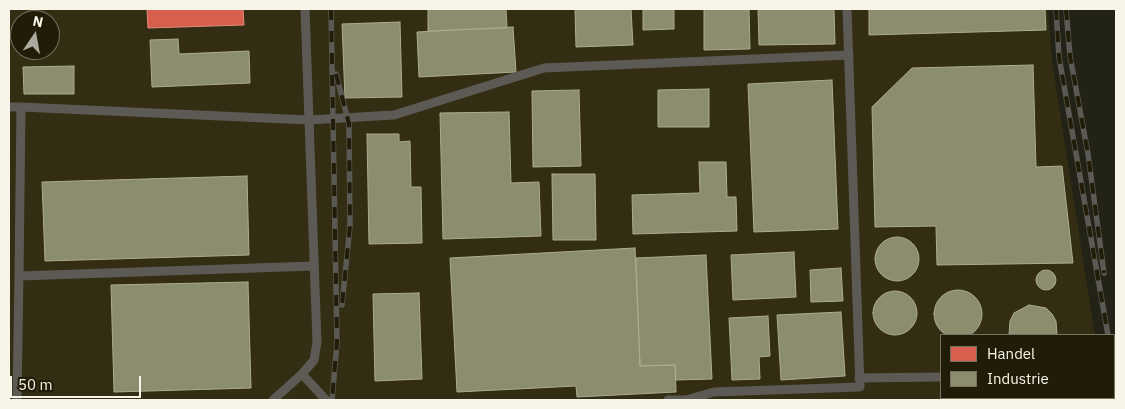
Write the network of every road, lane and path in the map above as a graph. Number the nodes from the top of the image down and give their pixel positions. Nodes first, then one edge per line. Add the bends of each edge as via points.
1 (305, 9) edge
2 (847, 9) edge
3 (849, 55) junction
4 (9, 107) edge
5 (21, 107) junction
6 (309, 120) junction
7 (314, 266) junction
8 (19, 276) junction
9 (302, 374) junction
10 (940, 377) edge
11 (859, 378) junction
12 (17, 400) edge
13 (273, 400) edge
14 (326, 400) edge
15 (668, 400) edge

1 - 6 lane
2 - 3 lane
3 - 6 lane via 544,68 394,115
3 - 11 lane
4 - 5 lane
5 - 6 lane
5 - 8 lane
6 - 7 lane
7 - 8 lane
7 - 9 lane via 317,342 314,360
8 - 12 lane
9 - 13 lane
9 - 14 lane
10 - 11 lane
11 - 15 lane via 860,387 714,392 686,400

